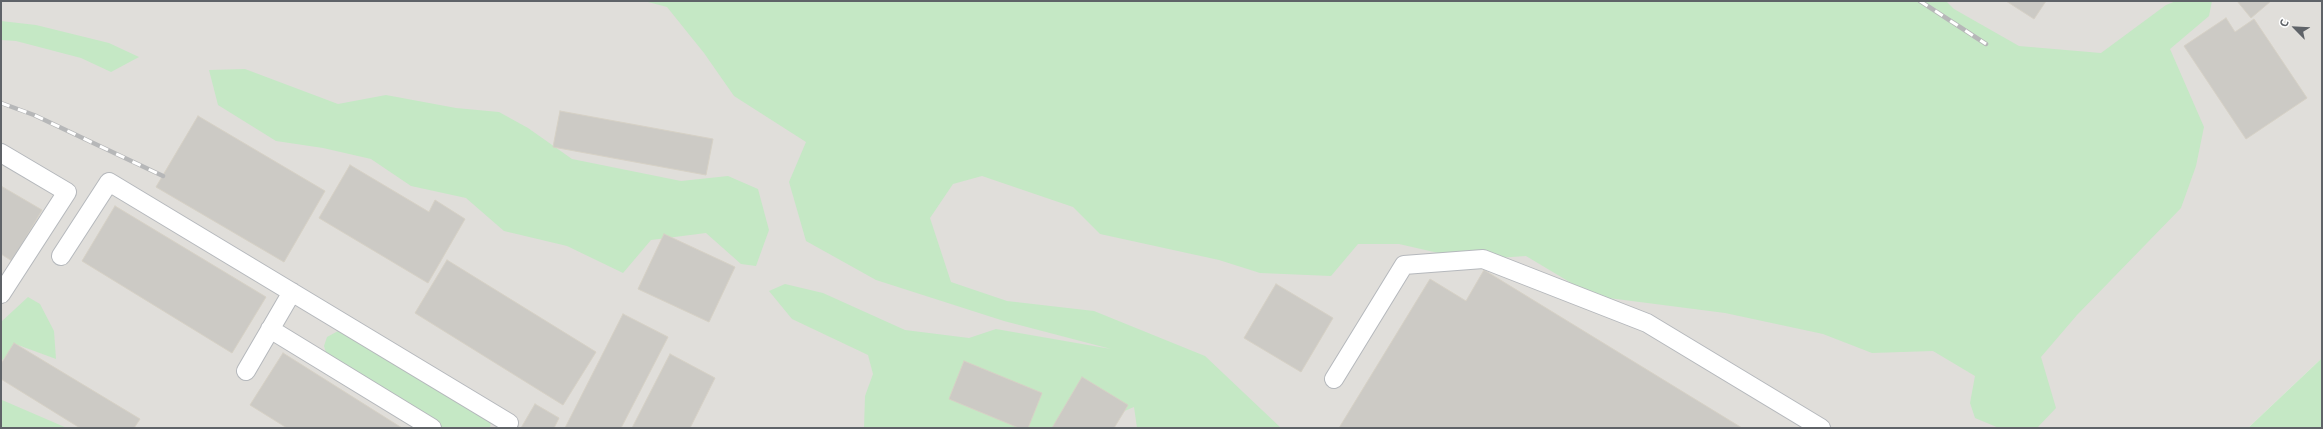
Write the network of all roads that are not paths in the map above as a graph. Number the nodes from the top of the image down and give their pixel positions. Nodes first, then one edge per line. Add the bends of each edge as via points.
1 (1, 153) edge
2 (61, 256) dead end
3 (292, 292) junction
4 (1, 294) edge
5 (270, 329) junction
6 (246, 371) dead end
7 (1334, 379) dead end
8 (509, 423) dead end
9 (432, 428) edge
10 (1821, 428) edge

1 - 4 lane via 67,192
2 - 3 lane via 109,182
3 - 5 lane
3 - 8 lane
5 - 6 lane
5 - 9 lane
7 - 10 lane via 1404,265 1483,259 1647,323

